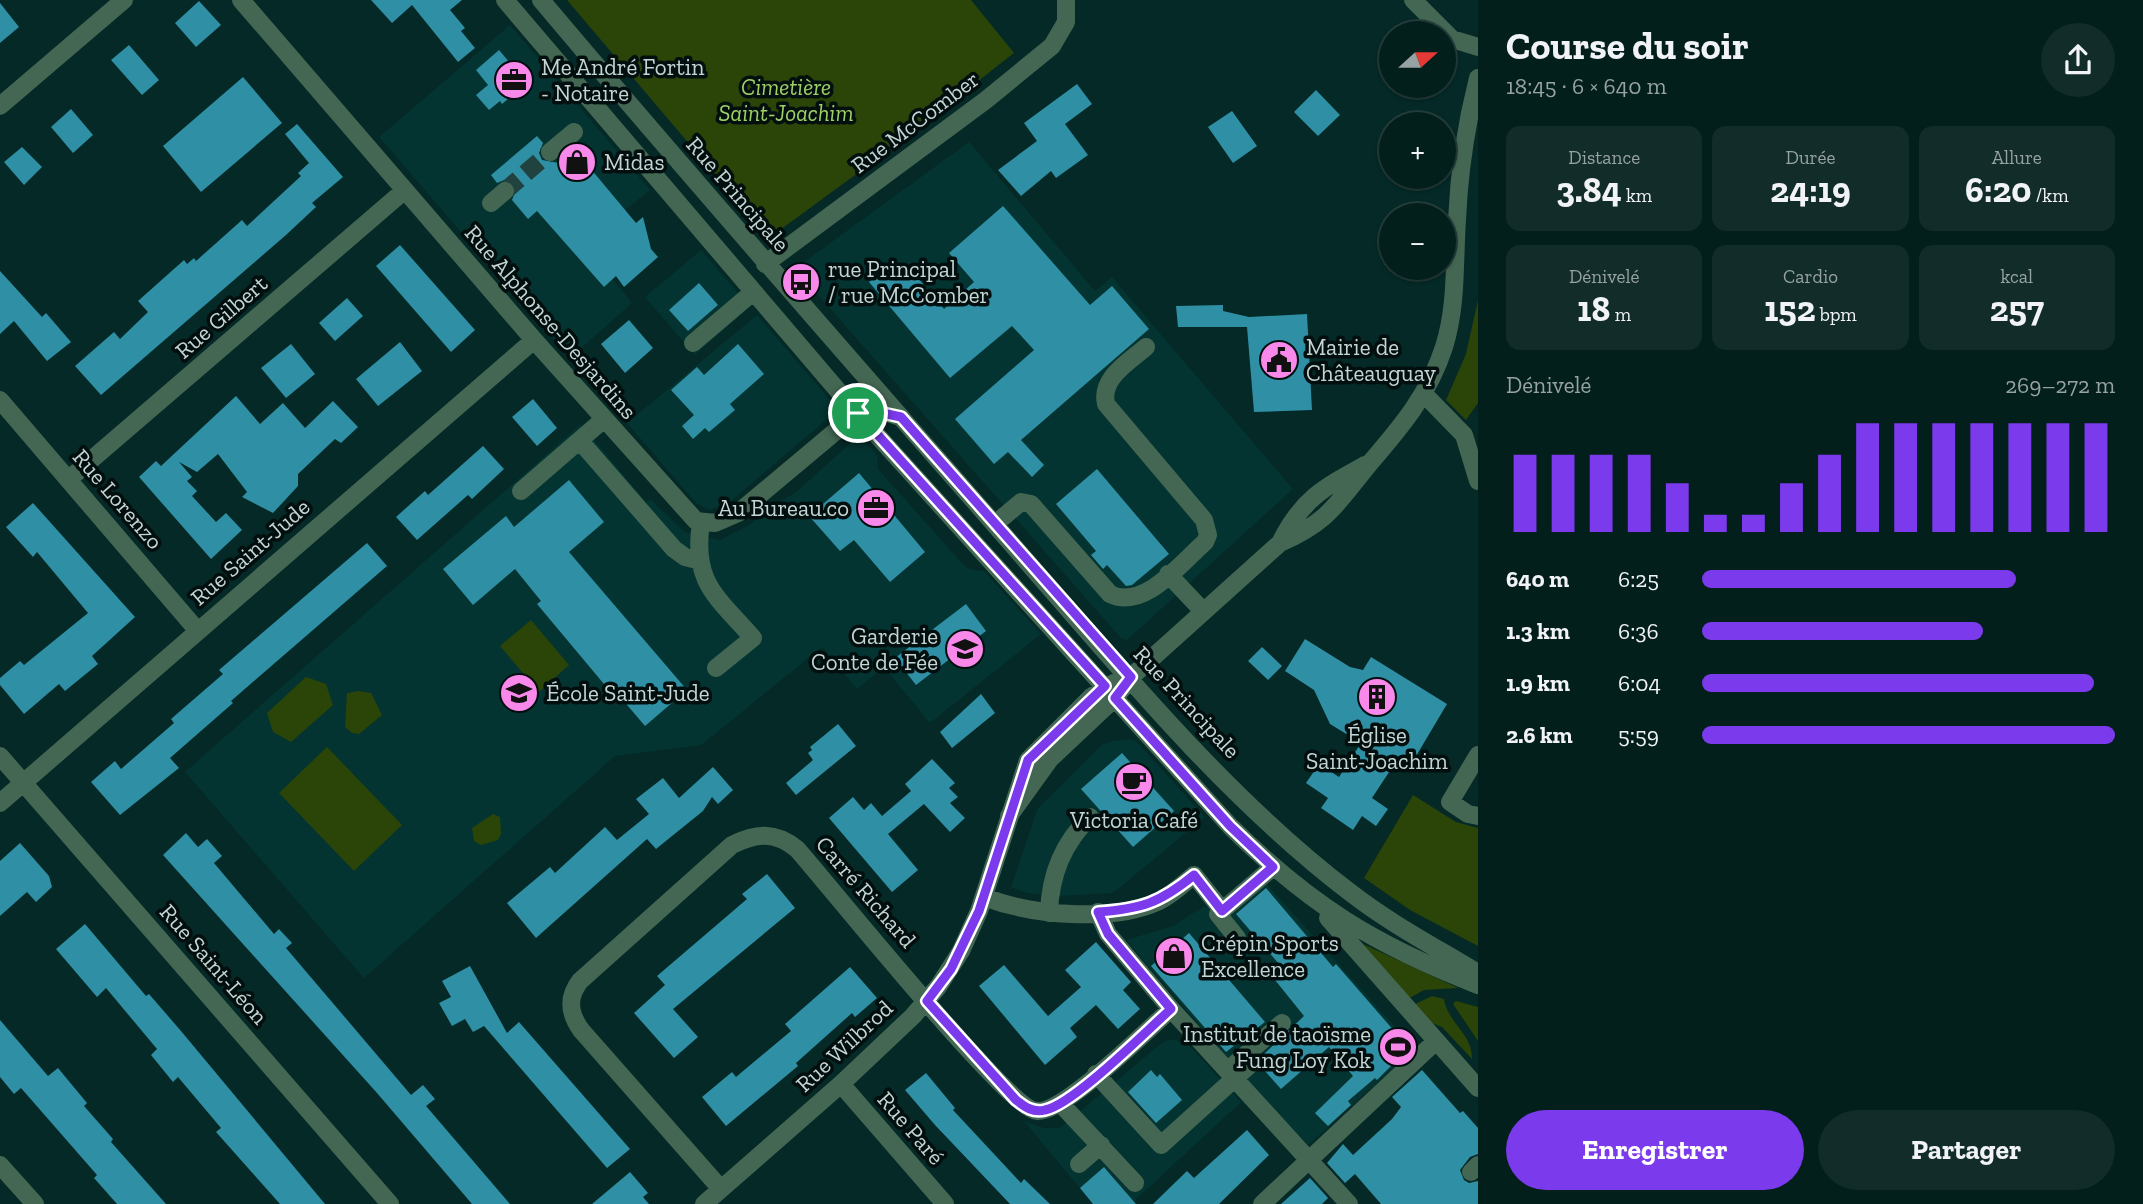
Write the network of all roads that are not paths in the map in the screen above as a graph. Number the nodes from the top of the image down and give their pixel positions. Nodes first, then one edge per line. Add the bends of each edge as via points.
1 (124, 0) edge
2 (241, 0) edge
3 (505, 0) edge
4 (541, 0) edge
5 (1066, 0) edge
6 (1413, 0) edge
7 (1478, 47) edge
8 (1478, 78) edge
9 (0, 106) edge
10 (574, 132) dead end
11 (550, 152) tunnel mouth
12 (405, 190) junction
13 (765, 264) junction
14 (753, 292) junction
15 (534, 340) junction
16 (693, 343) dead end
17 (1146, 347) dead end
18 (1424, 394) junction
19 (0, 400) edge
20 (858, 413) junction
21 (901, 417) junction
22 (604, 420) junction
23 (580, 441) junction
24 (69, 479) junction
25 (1478, 481) edge
26 (521, 491) dead end
27 (701, 522) junction
28 (995, 524) junction
29 (697, 560) junction
30 (1168, 574) junction
31 (1203, 611) junction
32 (197, 630) junction
33 (716, 668) dead end
34 (1131, 677) junction
35 (1110, 692) junction
36 (0, 755) edge
37 (1478, 755) edge
38 (24, 783) junction
39 (0, 803) edge
40 (1478, 816) edge
41 (1090, 817) dead end
42 (1273, 867) junction
43 (984, 897) junction
44 (1311, 900) junction
45 (1222, 911) junction
46 (1098, 912) junction
47 (1049, 913) junction
48 (1237, 938) dead end
49 (1478, 973) edge
50 (1478, 985) edge
51 (927, 1001) junction
52 (1171, 1009) junction
53 (1282, 1023) dead end
54 (1436, 1041) junction
55 (1255, 1060) dead end
56 (1096, 1074) junction
57 (1230, 1075) junction
58 (841, 1084) junction
59 (1477, 1084) edge
60 (1061, 1104) junction
61 (1101, 1145) junction
62 (1308, 1160) junction
63 (1079, 1164) dead end
64 (0, 1165) edge
65 (1135, 1183) dead end
66 (721, 1189) junction
67 (34, 1204) edge
68 (390, 1204) edge
69 (704, 1204) edge
70 (944, 1204) edge
71 (1262, 1204) edge
72 (1349, 1204) edge

1 - 9 street
2 - 12 street, Rue Alphonse-Desjardins
3 - 14 street
4 - 13 street, Rue Principale
5 - 13 street, Rue McComber via 1066,22 1052,46
6 - 7 street via 1452,39
8 - 18 street via 1460,178 1453,306 1443,348
10 - 11 street
12 - 15 street, Rue Alphonse-Desjardins
12 - 24 street, Rue Gilbert
13 - 21 street, Rue Principale
14 - 16 street
14 - 20 street
15 - 22 street, Rue Alphonse-Desjardins
15 - 32 street, Rue Saint-Jude
17 - 30 street via 1111,378 1105,394 1108,407 1207,526 1205,542
18 - 25 street via 1464,435
18 - 31 street, Rue Wilbrod via 1400,431 1371,463 1329,485 1295,514 1280,544
19 - 24 street, Rue Lorenzo
20 - 21 street via 874,409
20 - 27 street via 738,513 715,523
20 - 35 street
21 - 28 street, Rue Principale
22 - 23 street
22 - 27 street, Rue Alphonse-Desjardins via 683,510
23 - 26 street
23 - 29 street via 674,549
24 - 32 street, Rue Lorenzo
27 - 29 street
28 - 30 street via 1021,502 1031,504 1110,594 1120,598 1143,595
28 - 34 street, Rue Principale
29 - 33 street via 718,598 753,638
30 - 31 street
31 - 34 street, Rue Wilbrod
32 - 38 street, Rue Saint-Jude
34 - 35 street, Rue Wilbrod
34 - 49 street, Rue Principale via 1238,793 1320,868 1394,924
35 - 42 street
35 - 43 street, Rue Wilbrod via 1050,759 1009,816
36 - 38 street, Rue Saint-Léon
37 - 40 street via 1450,802
38 - 39 street, Rue Saint-Jude
38 - 68 street, Rue Saint-Léon
41 - 47 street via 1059,860
42 - 44 street
42 - 45 street
43 - 47 street via 1018,909
43 - 51 street, Rue Wilbrod via 961,951
44 - 50 street via 1363,933
44 - 54 street
45 - 46 street via 1194,875 1171,894 1145,906
45 - 48 street via 1218,914
46 - 47 street
46 - 52 street via 1108,934
51 - 58 street, Rue Wilbrod
51 - 60 street, Carré Richard via 1016,1100 1036,1111
51 - 66 street, Carré Richard via 797,849 767,835 732,845 580,981 571,1007 580,1030
52 - 56 street
52 - 57 street
53 - 57 street
54 - 59 street
54 - 62 street
55 - 57 street
56 - 57 street via 1160,1145
56 - 60 street
57 - 62 street
58 - 66 street, Rue Wilbrod
58 - 70 street, Rue Paré
60 - 61 street
61 - 63 street
61 - 65 street via 1114,1170
62 - 71 street
62 - 72 street
64 - 67 street
66 - 69 street, Rue Wilbrod

